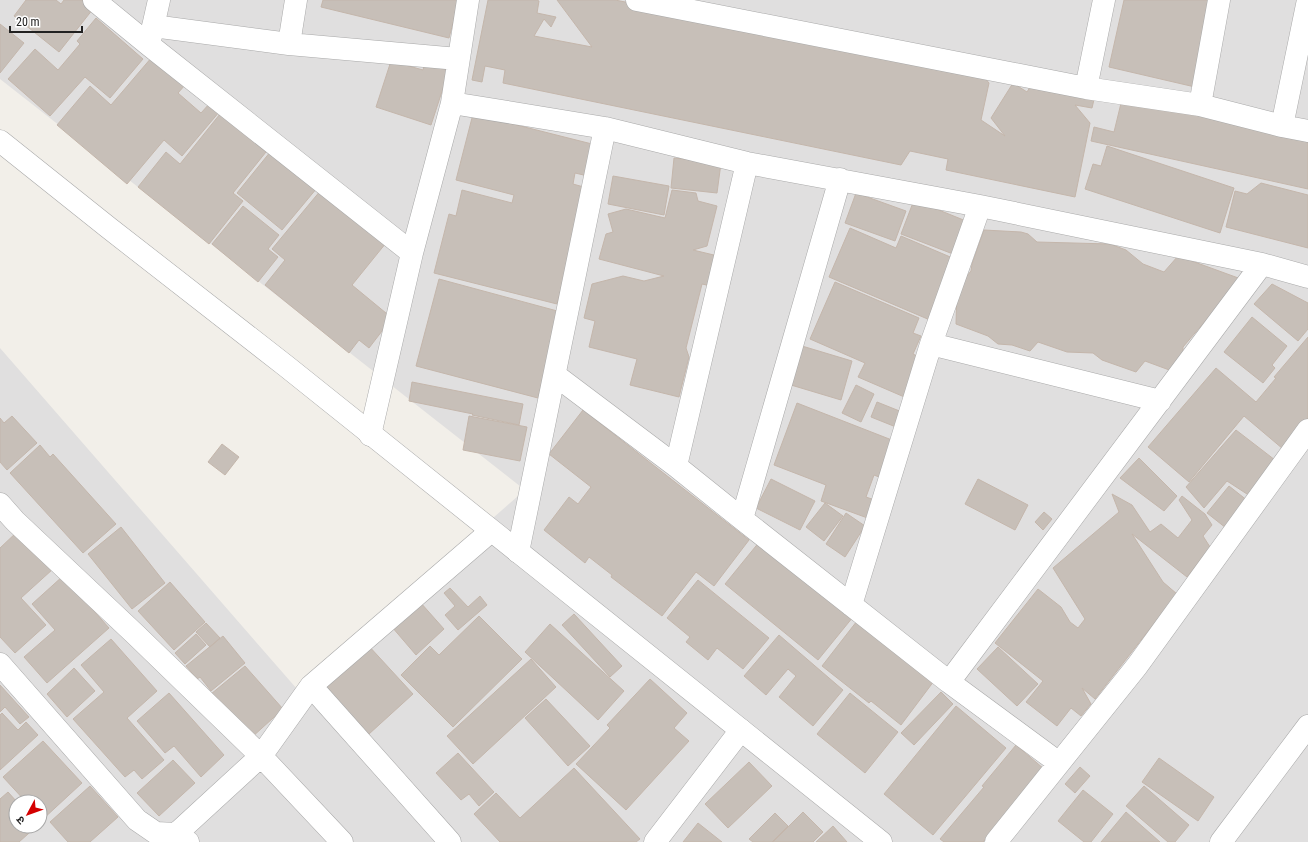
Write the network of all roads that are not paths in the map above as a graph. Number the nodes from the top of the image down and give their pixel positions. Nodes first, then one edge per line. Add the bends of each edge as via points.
1 (94, 0) edge
2 (159, 0) edge
3 (296, 0) edge
4 (468, 0) edge
5 (637, 0) edge
6 (1104, 0) edge
7 (1220, 0) edge
8 (1308, 0) edge
9 (151, 35) junction
10 (289, 44) junction
11 (458, 59) junction
12 (1086, 88) junction
13 (452, 103) junction
14 (1200, 105) junction
15 (1282, 126) junction
16 (605, 128) junction
17 (1308, 131) edge
18 (0, 141) edge
19 (747, 163) junction
20 (840, 179) junction
21 (980, 206) junction
22 (412, 253) junction
23 (1262, 264) junction
24 (1308, 277) edge
25 (931, 344) junction
26 (555, 375) junction
27 (1160, 401) junction
28 (1308, 430) edge
29 (370, 435) junction
30 (676, 466) junction
31 (0, 504) edge
32 (742, 519) junction
33 (491, 531) junction
34 (518, 552) junction
35 (851, 604) junction
36 (0, 664) edge
37 (949, 682) junction
38 (312, 686) junction
39 (1308, 726) edge
40 (741, 730) junction
41 (261, 756) junction
42 (1059, 764) junction
43 (182, 838) edge
44 (342, 842) edge
45 (450, 842) edge
46 (655, 842) edge
47 (881, 842) edge
48 (996, 842) edge
49 (1221, 842) edge

1 - 9 street
2 - 9 street
3 - 10 street
4 - 11 street
5 - 12 street
6 - 12 street
7 - 14 street
8 - 15 street
9 - 10 street
9 - 22 street
10 - 11 street
11 - 13 street
12 - 14 street
13 - 16 street
13 - 22 street
14 - 15 street
15 - 17 street
16 - 19 street
16 - 26 street
18 - 29 street
19 - 20 street
19 - 30 street
20 - 21 street
20 - 32 street
21 - 23 street
21 - 25 street
22 - 29 street
23 - 24 street
23 - 27 street
25 - 27 street
25 - 35 street
26 - 30 street
26 - 34 street
27 - 37 street
28 - 42 street via 1137,666
29 - 33 street
30 - 32 street
31 - 41 street
32 - 35 street
33 - 34 street
33 - 38 street
34 - 40 street
35 - 37 street
36 - 43 street via 137,820 156,833
37 - 42 street
38 - 41 street
38 - 45 street
39 - 49 street
40 - 46 street
40 - 47 street
41 - 43 street
41 - 44 street
42 - 48 street

